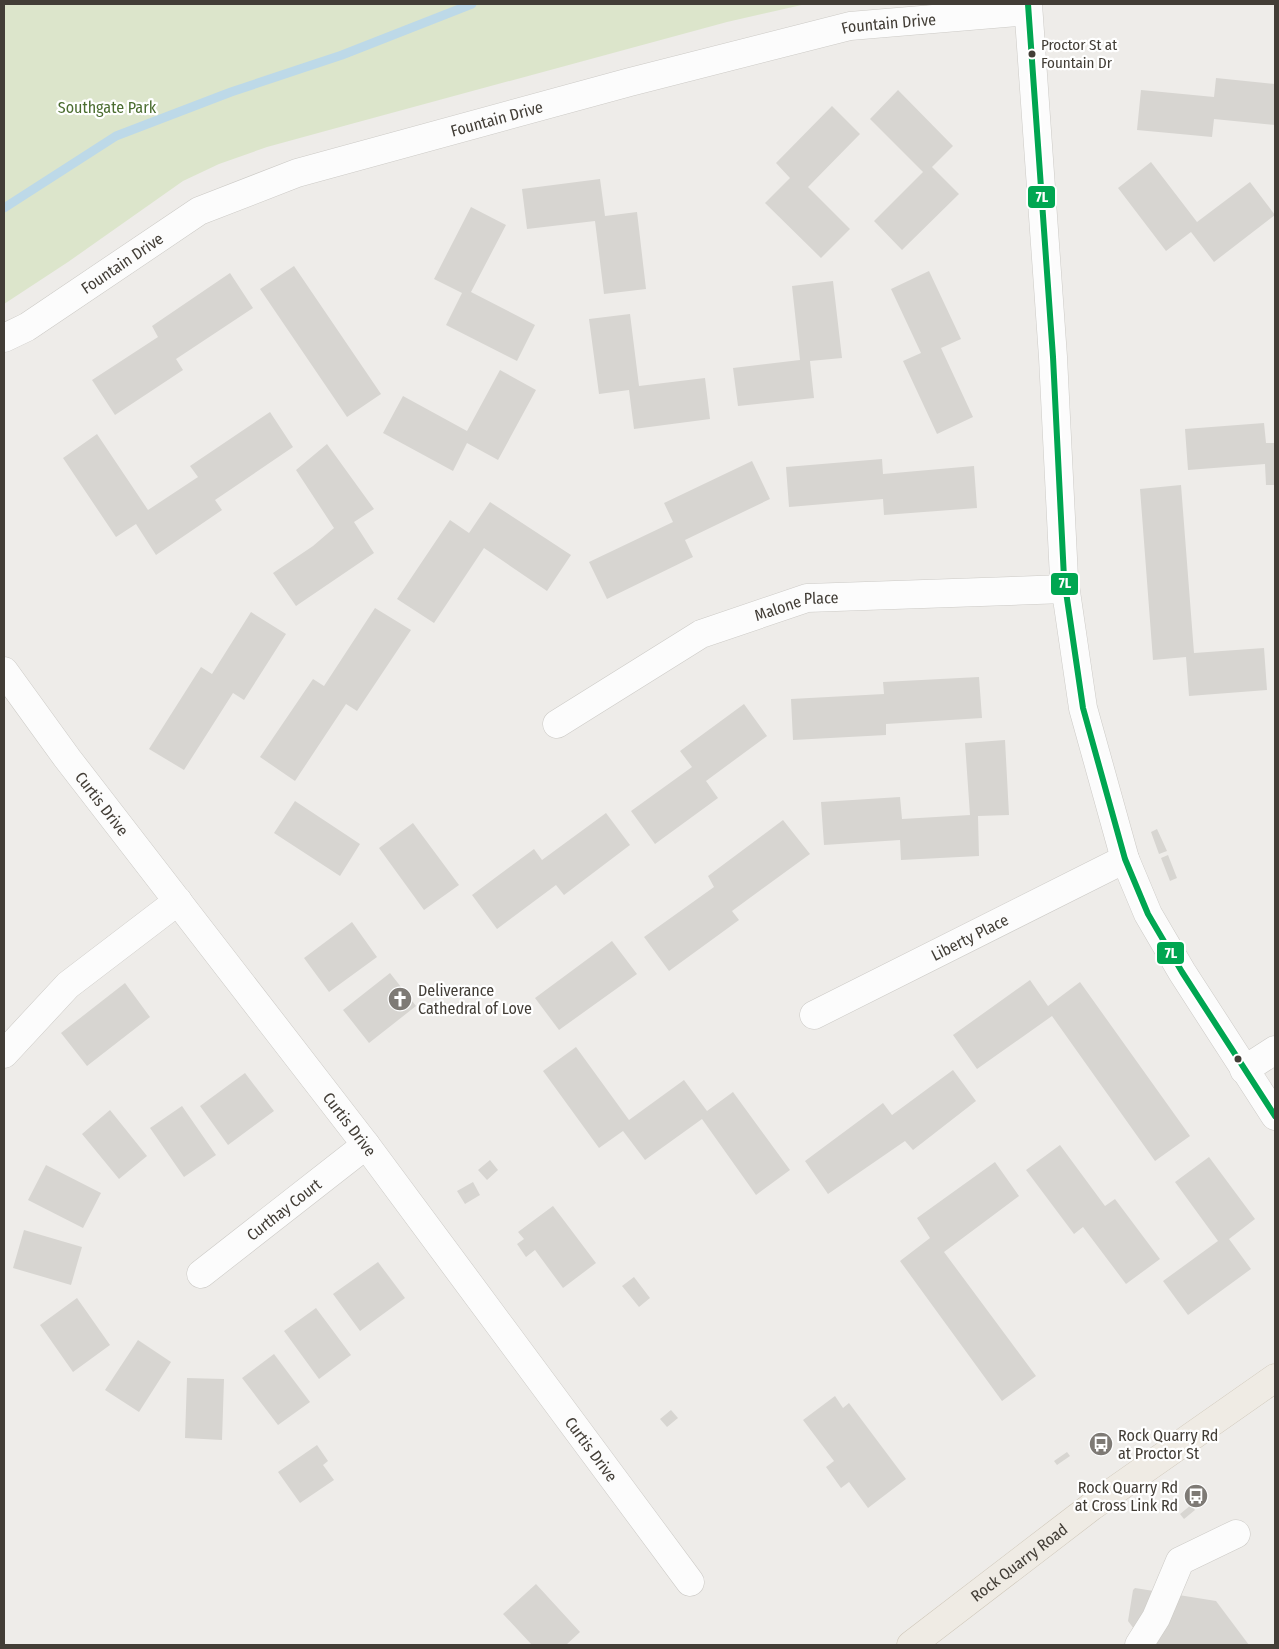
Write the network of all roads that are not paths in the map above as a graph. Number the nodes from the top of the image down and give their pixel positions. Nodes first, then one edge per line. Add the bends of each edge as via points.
1 (1028, 7) edge
2 (4, 338) edge
3 (1065, 589) junction
4 (4, 671) edge
5 (557, 724) dead end
6 (1125, 859) junction
7 (178, 901) junction
8 (814, 1015) dead end
9 (1275, 1050) edge
10 (4, 1054) edge
11 (1244, 1070) junction
12 (1275, 1116) edge
13 (366, 1145) junction
14 (201, 1274) dead end
15 (1275, 1378) edge
16 (1236, 1534) dead end
17 (690, 1582) dead end
18 (911, 1645) edge
19 (1139, 1645) edge

1 - 2 street, Fountain Drive via 850,26 297,173 199,210 27,327
1 - 3 street via 1053,357
3 - 5 street, Malone Place via 807,598 701,634
3 - 6 street via 1083,708
4 - 7 street, Curtis Drive
6 - 8 street, Liberty Place
6 - 11 street via 1148,914
7 - 10 street via 68,985
7 - 13 street, Curtis Drive
9 - 11 street
11 - 12 street
13 - 14 street, Curthay Court
13 - 17 street, Curtis Drive
15 - 18 main road, Rock Quarry Road via 1091,1507
16 - 19 street via 1180,1561 1156,1618

